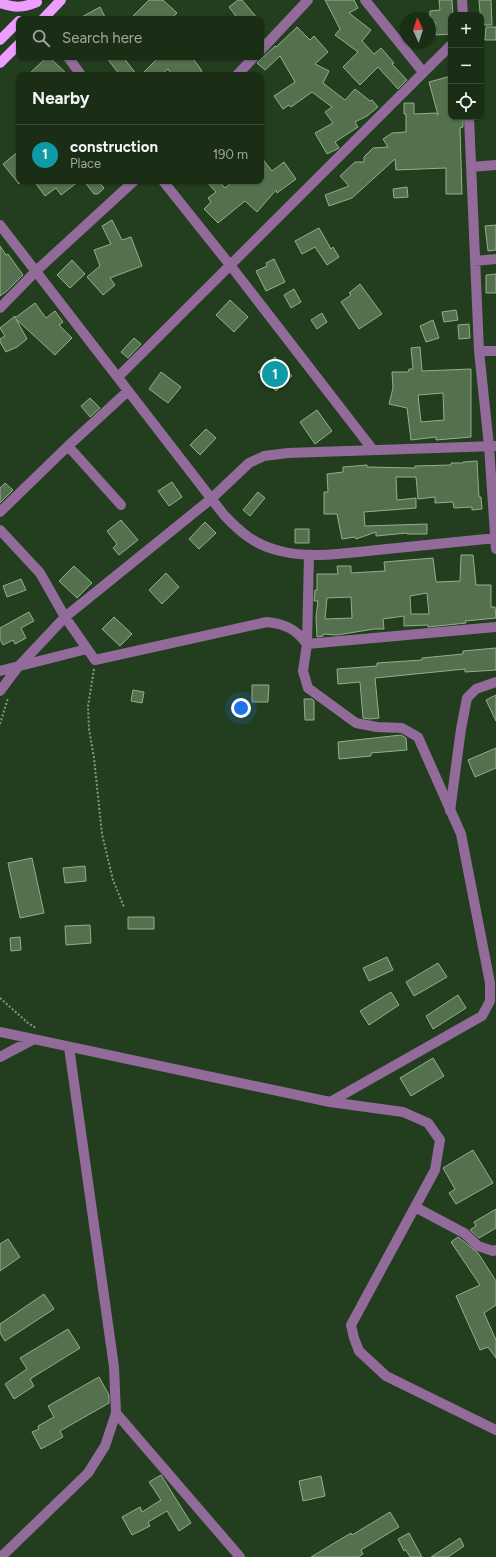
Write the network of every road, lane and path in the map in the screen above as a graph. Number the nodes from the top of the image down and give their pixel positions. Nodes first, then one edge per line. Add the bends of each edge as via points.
1 (61, 0) edge
2 (308, 0) edge
3 (365, 0) edge
4 (462, 0) edge
5 (38, 1) edge
6 (0, 2) edge
7 (463, 12) edge
8 (24, 16) edge
9 (46, 16) edge
10 (16, 24) edge
11 (0, 40) edge
12 (16, 47) edge
13 (264, 47) edge
14 (448, 48) edge
15 (70, 60) edge
16 (251, 60) edge
17 (0, 63) edge
18 (80, 72) edge
19 (240, 72) edge
20 (423, 72) junction
21 (469, 120) edge
22 (496, 165) edge
23 (471, 167) junction
24 (131, 184) edge
25 (165, 184) edge
26 (0, 225) edge
27 (496, 259) edge
28 (475, 261) junction
29 (230, 265) junction
30 (36, 271) junction
31 (0, 308) edge
32 (480, 351) junction
33 (496, 351) edge
34 (118, 377) junction
35 (128, 391) junction
36 (68, 446) junction
37 (493, 446) edge
38 (373, 450) junction
39 (212, 499) junction
40 (120, 505) dead end
41 (0, 512) edge
42 (0, 530) edge
43 (495, 538) edge
44 (496, 548) edge
45 (309, 554) junction
46 (64, 617) junction
47 (496, 627) edge
48 (307, 644) junction
49 (87, 649) junction
50 (95, 660) junction
51 (18, 667) junction
52 (0, 671) edge
53 (496, 682) edge
54 (0, 691) edge
55 (450, 811) junction
56 (124, 907) dead end
57 (0, 998) edge
58 (40, 1031) dead end
59 (0, 1032) edge
60 (34, 1039) junction
61 (69, 1047) junction
62 (0, 1057) edge
63 (330, 1102) junction
64 (415, 1207) junction
65 (496, 1250) edge
66 (116, 1413) junction
67 (496, 1430) edge
68 (1, 1557) edge
69 (240, 1557) edge

1 - 9 main road
2 - 13 street
3 - 20 street
4 - 7 street
5 - 6 main road via 24,7
5 - 8 main road
10 - 11 main road
12 - 17 main road
14 - 20 street
15 - 18 street
16 - 19 street
20 - 29 street
21 - 23 street
22 - 23 street
23 - 28 street
24 - 30 street
25 - 29 street
26 - 30 street
27 - 28 street
28 - 32 street
29 - 34 street
29 - 38 street
30 - 31 street
30 - 34 street
32 - 33 street
32 - 37 street
34 - 35 street
35 - 36 street
35 - 39 street
36 - 40 street
36 - 41 street
37 - 38 street
37 - 43 street
38 - 39 street via 264,456 249,463
39 - 45 street via 238,531 256,543 279,551
39 - 46 street
42 - 46 street via 40,573
43 - 44 street
43 - 45 street via 334,554
45 - 48 street
46 - 49 street
46 - 51 street
47 - 48 street
48 - 50 street via 300,634 282,624 267,622
48 - 55 street via 304,671 308,688 356,724 402,728 418,737
49 - 50 street
49 - 51 street
50 - 56 path via 88,706 89,729 102,834 113,880
51 - 52 street
51 - 54 street
53 - 55 street via 476,689 467,698
55 - 63 street via 461,834 490,983 490,1001 482,1016
57 - 58 path
59 - 60 street
60 - 61 street
60 - 62 street
61 - 63 street
61 - 66 street via 114,1367
63 - 64 street via 403,1112 428,1123 440,1140 435,1170
64 - 65 street via 464,1233 478,1246
64 - 67 street via 352,1325 354,1338 359,1351 386,1376
66 - 68 street via 106,1446 88,1473
66 - 69 street

